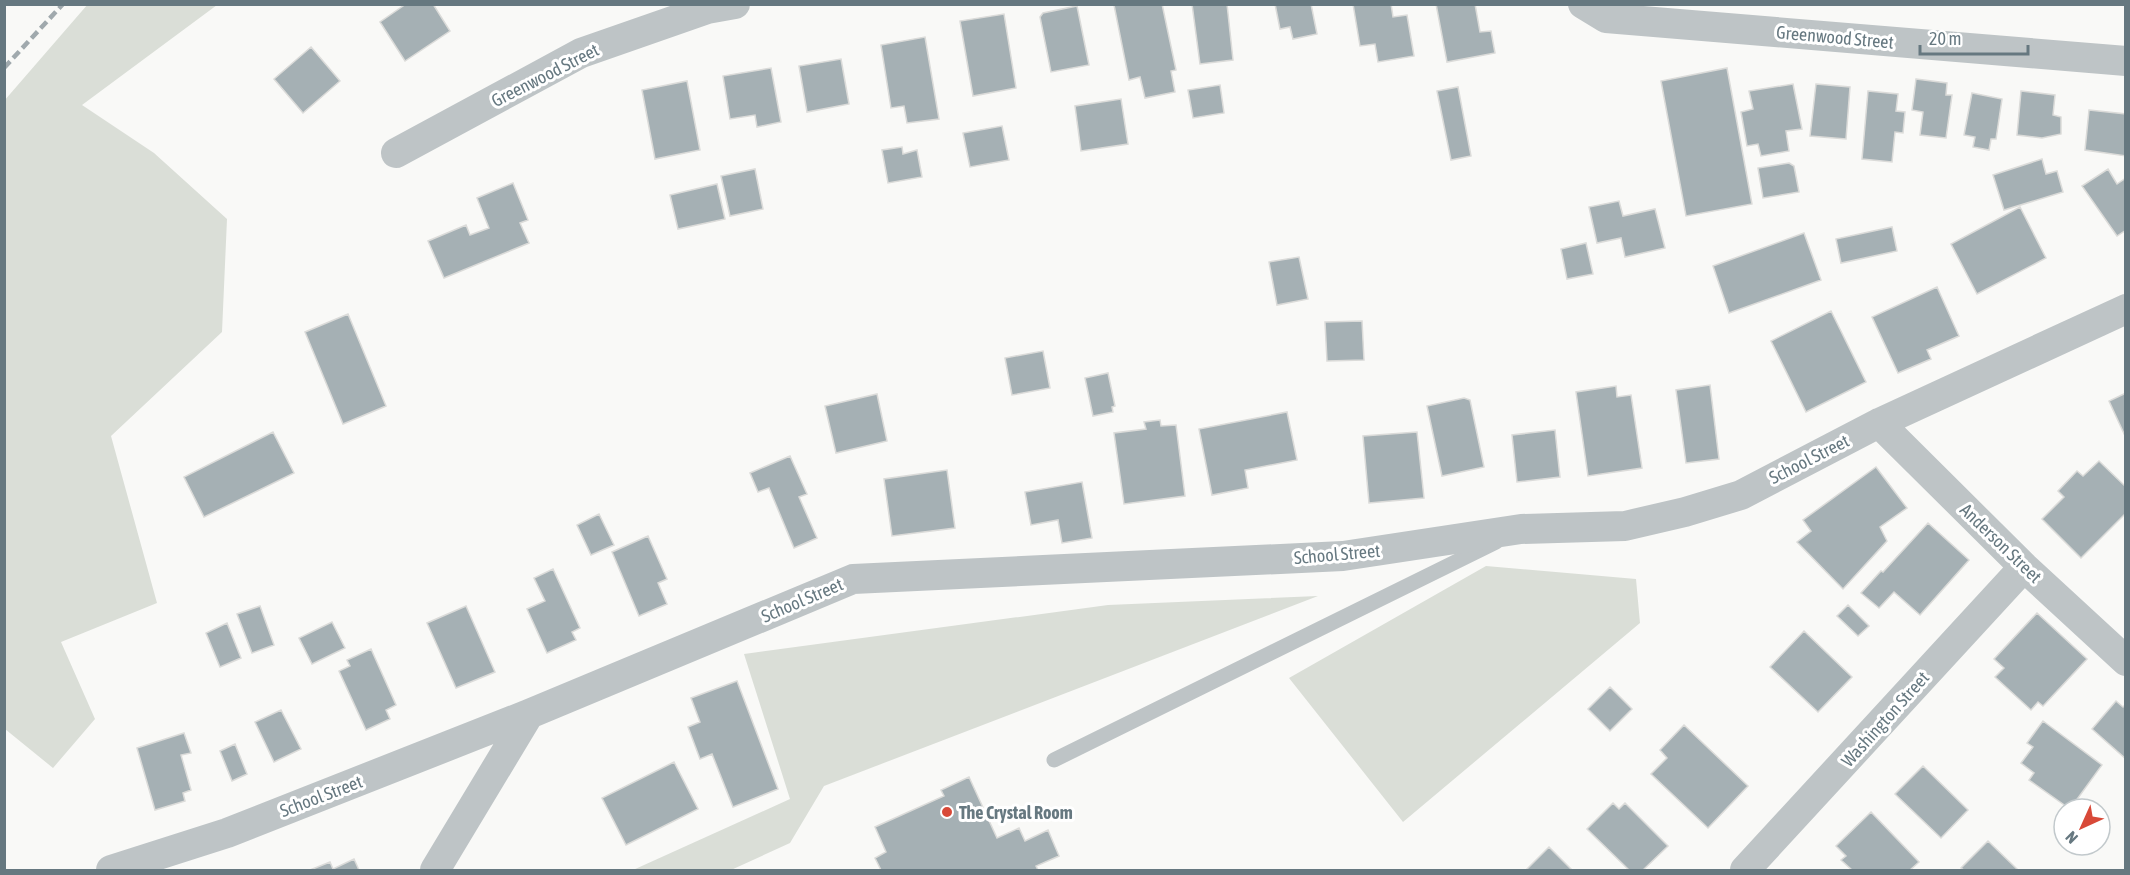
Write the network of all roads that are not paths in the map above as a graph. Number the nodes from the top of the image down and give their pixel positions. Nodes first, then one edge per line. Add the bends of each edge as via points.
1 (735, 4) edge
2 (1583, 4) edge
3 (2126, 62) edge
4 (396, 153) dead end
5 (2126, 309) edge
6 (1879, 423) junction
7 (1521, 530) junction
8 (2024, 567) junction
9 (2126, 661) edge
10 (529, 714) junction
11 (1054, 760) dead end
12 (111, 870) edge
13 (435, 870) edge
14 (1745, 870) edge

1 - 4 street, Greenwood Street via 706,9 580,53
2 - 3 street, Greenwood Street via 1606,18
5 - 6 street, School Street
6 - 7 street, School Street via 1741,495 1625,526
6 - 8 street, Anderson Street
7 - 10 street, School Street via 1343,556 853,579
7 - 11 lane
8 - 9 street, Anderson Street
8 - 14 street, Washington Street
10 - 12 street, School Street via 227,833
10 - 13 street

